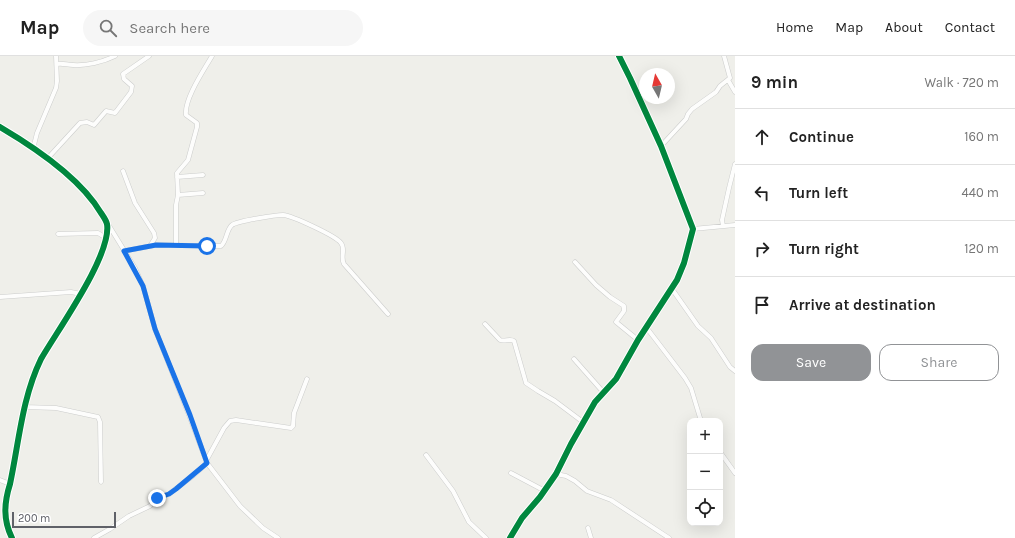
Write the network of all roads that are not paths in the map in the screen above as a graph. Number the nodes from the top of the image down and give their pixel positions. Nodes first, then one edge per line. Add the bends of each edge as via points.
1 (56, 56) edge
2 (115, 56) edge
3 (149, 56) edge
4 (212, 56) edge
5 (618, 56) edge
6 (724, 56) edge
7 (57, 64) junction
8 (728, 80) junction
9 (735, 92) edge
10 (0, 127) edge
11 (661, 146) junction
12 (33, 149) junction
13 (47, 159) junction
14 (735, 164) edge
15 (123, 171) dead end
16 (203, 175) dead end
17 (177, 177) junction
18 (202, 193) dead end
19 (178, 195) junction
20 (107, 223) junction
21 (735, 225) edge
22 (723, 226) junction
23 (693, 229) junction
24 (58, 234) dead end
25 (106, 238) junction
26 (176, 245) junction
27 (150, 246) junction
28 (124, 251) junction
29 (575, 262) dead end
30 (672, 289) junction
31 (81, 294) junction
32 (0, 297) edge
33 (388, 314) dead end
34 (485, 324) dead end
35 (646, 327) junction
36 (638, 340) junction
37 (574, 359) dead end
38 (735, 372) edge
39 (307, 379) dead end
40 (604, 393) junction
41 (24, 407) junction
42 (700, 418) edge
43 (583, 422) junction
44 (721, 454) edge
45 (426, 455) dead end
46 (206, 462) junction
47 (510, 473) dead end
48 (735, 473) edge
49 (556, 474) junction
50 (0, 480) edge
51 (101, 482) dead end
52 (10, 484) junction
53 (545, 491) junction
54 (0, 514) edge
55 (5, 514) junction
56 (588, 528) dead end
57 (12, 538) edge
58 (94, 538) edge
59 (278, 538) edge
60 (486, 538) edge
61 (510, 538) edge
62 (591, 538) edge
63 (669, 538) edge

1 - 7 street
2 - 7 street via 90,64
3 - 13 street via 123,74 124,79 132,86 131,92 115,113 106,110 94,125 80,123
4 - 17 street via 187,108 186,115 197,123 198,127 188,160
5 - 11 street
6 - 8 street via 730,75
7 - 12 street via 58,81
8 - 9 street
8 - 11 street via 688,114
10 - 12 street
11 - 23 street
12 - 13 street
13 - 20 street via 92,199
14 - 22 street via 722,220
15 - 27 street via 135,203 154,233 155,238
16 - 17 street
17 - 19 street
18 - 19 street
19 - 26 street
20 - 25 street
20 - 28 street
21 - 22 street
22 - 23 street
23 - 30 street via 684,263
24 - 25 street via 98,233
25 - 31 street
26 - 27 street
26 - 33 street via 221,246 233,224 283,215 323,231 340,242 344,248 344,264
27 - 28 street
28 - 46 street via 143,286 155,329
29 - 36 street via 596,285 624,306 624,311 616,322
30 - 35 street
30 - 38 street
31 - 32 street via 71,292
31 - 41 street via 35,370
34 - 43 street via 500,340 514,342 526,383
35 - 36 street
35 - 42 street via 686,378
36 - 40 street via 616,379
37 - 40 street
39 - 46 street via 291,428 230,421
40 - 43 street via 595,402
41 - 51 street via 56,408 98,418
41 - 52 street
43 - 49 street
44 - 48 street
45 - 60 street via 453,491 469,522
46 - 58 street via 169,494 157,498 150,506
46 - 59 street via 240,506 263,528
47 - 53 street
49 - 53 street
49 - 63 street via 566,476 587,491 611,500
50 - 52 street
52 - 55 street
53 - 61 street via 522,518
54 - 55 street
55 - 57 street
56 - 62 street

